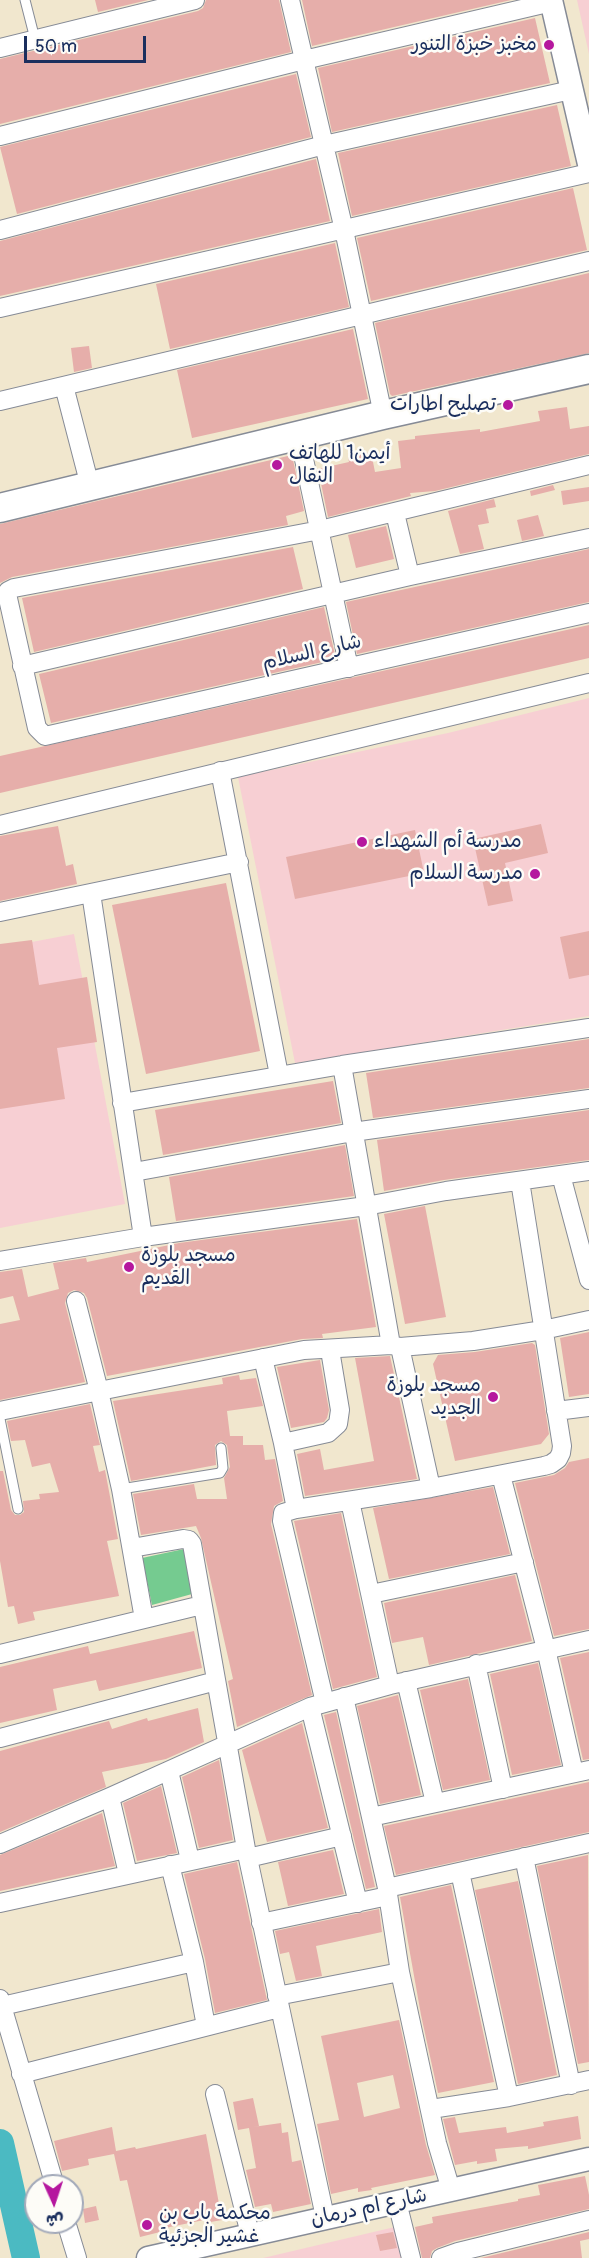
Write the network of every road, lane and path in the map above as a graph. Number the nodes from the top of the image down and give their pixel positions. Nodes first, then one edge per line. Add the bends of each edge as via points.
1 (26, 0) edge
2 (195, 0) edge
3 (290, 0) edge
4 (551, 1) edge
5 (35, 39) junction
6 (0, 48) edge
7 (304, 60) junction
8 (571, 90) junction
9 (0, 136) edge
10 (324, 145) junction
11 (589, 164) edge
12 (589, 173) edge
13 (0, 230) edge
14 (344, 230) junction
15 (589, 261) edge
16 (0, 309) edge
17 (363, 315) junction
18 (589, 369) edge
19 (64, 386) junction
20 (0, 401) edge
21 (383, 415) junction
22 (299, 436) junction
23 (589, 465) edge
24 (90, 486) junction
25 (0, 508) edge
26 (394, 513) junction
27 (320, 530) junction
28 (589, 538) edge
29 (410, 576) junction
30 (334, 594) junction
31 (589, 613) edge
32 (22, 666) junction
33 (349, 668) junction
34 (589, 683) edge
35 (220, 771) junction
36 (0, 825) edge
37 (239, 862) junction
38 (91, 893) junction
39 (0, 912) edge
40 (589, 1028) edge
41 (342, 1065) junction
42 (279, 1075) junction
43 (589, 1099) edge
44 (122, 1103) junction
45 (353, 1132) junction
46 (134, 1172) junction
47 (589, 1172) edge
48 (561, 1175) junction
49 (520, 1181) junction
50 (366, 1206) junction
51 (143, 1237) junction
52 (584, 1242) edge
53 (0, 1261) edge
54 (589, 1280) edge
55 (76, 1301) dead end
56 (589, 1320) edge
57 (543, 1330) junction
58 (396, 1346) junction
59 (330, 1350) junction
60 (263, 1358) junction
61 (99, 1391) junction
62 (589, 1407) edge
63 (0, 1411) edge
64 (556, 1411) junction
65 (0, 1419) edge
66 (283, 1443) junction
67 (221, 1448) dead end
68 (501, 1475) junction
69 (431, 1488) junction
70 (121, 1489) junction
71 (350, 1501) junction
72 (18, 1509) dead end
73 (296, 1509) junction
74 (132, 1548) junction
75 (524, 1562) junction
76 (371, 1594) junction
77 (202, 1605) junction
78 (144, 1619) junction
79 (589, 1640) edge
80 (546, 1649) junction
81 (0, 1654) edge
82 (476, 1664) junction
83 (216, 1681) junction
84 (398, 1683) junction
85 (344, 1698) junction
86 (318, 1705) junction
87 (0, 1738) edge
88 (229, 1744) junction
89 (169, 1771) junction
90 (582, 1771) edge
91 (503, 1789) junction
92 (110, 1797) junction
93 (435, 1803) junction
94 (336, 1810) junction
95 (370, 1810) junction
96 (342, 1836) junction
97 (589, 1843) edge
98 (0, 1844) edge
99 (247, 1854) junction
100 (524, 1857) junction
101 (190, 1860) junction
102 (170, 1865) junction
103 (460, 1872) junction
104 (128, 1874) junction
105 (387, 1892) junction
106 (0, 1903) edge
107 (358, 1903) junction
108 (261, 1923) junction
109 (194, 1962) junction
110 (400, 1972) junction
111 (1, 2002) edge
112 (278, 2002) junction
113 (206, 2026) junction
114 (21, 2074) junction
115 (589, 2080) edge
116 (570, 2085) junction
117 (215, 2094) dead end
118 (508, 2097) junction
119 (431, 2109) junction
120 (589, 2159) edge
121 (51, 2174) edge
122 (451, 2190) junction
123 (397, 2202) junction
124 (325, 2217) junction
125 (589, 2220) edge
126 (70, 2234) edge
127 (250, 2234) junction
128 (77, 2258) edge
129 (148, 2258) edge
130 (411, 2258) edge
131 (441, 2258) edge

1 - 5 lane
2 - 5 street
3 - 7 street
4 - 7 street
4 - 8 street
5 - 6 street
7 - 9 street
7 - 10 street
8 - 10 street
8 - 11 street
10 - 13 street
10 - 14 street
12 - 14 street
14 - 16 street
14 - 17 street
15 - 17 street
17 - 19 street
17 - 21 street
18 - 21 main road
19 - 20 street
19 - 24 street
21 - 22 main road
22 - 24 main road
22 - 27 street
23 - 26 street
24 - 25 main road
26 - 27 street
26 - 29 street
27 - 30 street
27 - 32 street via 14,588 7,594
28 - 29 street
29 - 30 street
30 - 32 street
30 - 33 street
31 - 33 street, شارع السلام
32 - 33 street, شارع السلام via 37,728 45,736
34 - 35 street
35 - 36 street
35 - 37 street
37 - 38 street
37 - 42 street
38 - 39 street
38 - 44 street
40 - 41 street
41 - 42 street
41 - 45 street
42 - 44 street
43 - 45 street
44 - 46 street
45 - 46 street
45 - 50 street
46 - 51 street
47 - 48 street
48 - 49 street
48 - 52 street
49 - 50 street
49 - 57 street
50 - 51 street
50 - 58 street
51 - 53 street
52 - 54 street
55 - 61 street
56 - 57 street
57 - 58 street via 472,1341
57 - 64 street
58 - 59 street
58 - 69 street
59 - 60 street via 304,1350
59 - 66 street via 340,1410 338,1424 328,1433
60 - 61 street
60 - 66 street
61 - 63 street
61 - 70 street
62 - 64 street
64 - 68 street via 562,1446 558,1459
65 - 72 lane
66 - 73 street
67 - 70 lane via 220,1473
68 - 69 street
68 - 75 street
69 - 71 street
70 - 74 street
71 - 73 street
71 - 76 street
73 - 86 street via 283,1513 282,1521
74 - 77 street via 189,1540
74 - 78 street
75 - 76 street
75 - 80 street
76 - 84 street
77 - 78 street
77 - 83 street
78 - 81 street
79 - 80 street
80 - 82 street
80 - 90 street
82 - 84 street
82 - 91 street
83 - 87 street
83 - 88 street
84 - 85 street
84 - 93 street
85 - 86 street
85 - 95 street
86 - 88 street
86 - 94 street
88 - 89 street
88 - 99 street
89 - 92 street
89 - 101 street
90 - 91 street
91 - 93 street
92 - 98 street
92 - 104 street
93 - 95 street
94 - 95 street
94 - 96 street
95 - 105 street
96 - 99 street
96 - 107 street
97 - 100 street
99 - 101 street
99 - 108 street
100 - 103 street
100 - 116 street
101 - 102 street
102 - 104 street
102 - 109 street
103 - 105 street
103 - 118 street
104 - 106 street
105 - 107 street
105 - 110 street
107 - 108 street
108 - 112 street
109 - 111 street
109 - 113 street
110 - 112 street
110 - 119 street
111 - 114 street
112 - 113 street
112 - 124 street
113 - 114 street
114 - 121 street
115 - 116 street
116 - 118 street
117 - 127 street
118 - 119 street
119 - 122 street
120 - 122 street, شارع ام درمان
122 - 123 street, شارع ام درمان
123 - 124 street, شارع ام درمان
123 - 130 street
124 - 127 street, شارع ام درمان
125 - 131 street
126 - 128 street
127 - 129 street, شارع ام درمان

